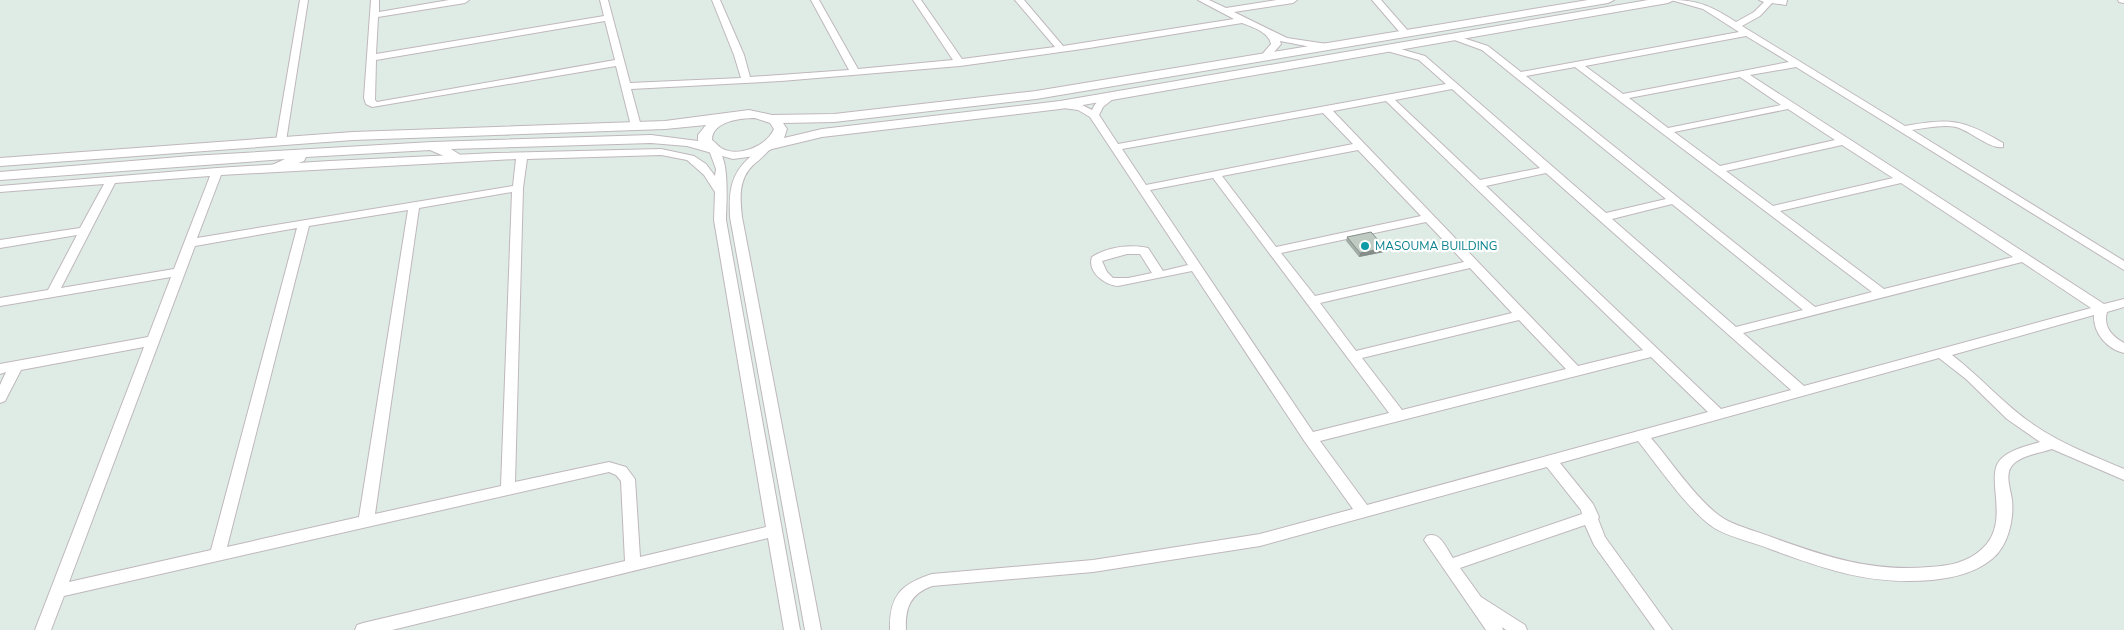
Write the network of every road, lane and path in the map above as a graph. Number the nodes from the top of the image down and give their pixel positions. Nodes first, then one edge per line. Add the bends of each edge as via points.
1 (304, 0) edge
2 (375, 0) edge
3 (465, 0) edge
4 (604, 0) edge
5 (716, 0) edge
6 (815, 0) edge
7 (917, 0) edge
8 (1019, 0) edge
9 (1202, 0) edge
10 (1294, 0) edge
11 (1376, 0) edge
12 (1608, 0) edge
13 (1668, 0) edge
14 (1675, 0) edge
15 (1767, 0) edge
16 (1783, 0) edge
17 (1703, 4) edge
18 (1225, 11) junction
19 (375, 14) junction
20 (609, 18) junction
21 (1242, 20) junction
22 (1735, 26) junction
23 (1493, 31) junction
24 (1268, 32) junction
25 (1746, 33) junction
26 (1406, 34) junction
27 (1454, 38) junction
28 (1429, 42) junction
29 (1328, 47) junction
30 (1485, 48) junction
31 (1061, 49) junction
32 (1390, 49) junction
33 (1265, 57) junction
34 (371, 58) junction
35 (1422, 58) junction
36 (620, 62) junction
37 (960, 63) junction
38 (1577, 64) junction
39 (1795, 64) junction
40 (855, 72) junction
41 (1741, 74) junction
42 (1519, 75) junction
43 (746, 80) junction
44 (627, 86) junction
45 (1454, 86) junction
46 (1111, 96) junction
47 (1620, 97) junction
48 (1388, 98) junction
49 (1060, 105) junction
50 (1790, 106) junction
51 (1326, 110) junction
52 (1094, 115) junction
53 (724, 119) junction
54 (773, 119) junction
55 (636, 126) junction
56 (1903, 129) junction
57 (1666, 131) junction
58 (616, 140) junction
59 (281, 141) junction
60 (1844, 141) junction
61 (2000, 145) dead end
62 (432, 146) junction
63 (1360, 146) junction
64 (768, 147) junction
65 (1117, 147) junction
66 (711, 149) junction
67 (314, 152) junction
68 (583, 154) junction
69 (522, 156) junction
70 (458, 158) junction
71 (0, 162) edge
72 (273, 168) junction
73 (1550, 169) junction
74 (1717, 170) junction
75 (217, 171) junction
76 (1215, 174) junction
77 (5, 176) edge
78 (111, 180) junction
79 (1903, 180) junction
80 (1479, 184) junction
81 (35, 186) junction
82 (518, 188) junction
83 (1144, 188) junction
84 (0, 189) edge
85 (720, 191) junction
86 (1674, 200) junction
87 (414, 206) junction
88 (1770, 210) junction
89 (1604, 216) junction
90 (1429, 218) junction
91 (304, 224) junction
92 (83, 231) junction
93 (0, 244) edge
94 (188, 244) junction
95 (1273, 251) junction
96 (2023, 258) junction
97 (1473, 264) junction
98 (2124, 266) edge
99 (1196, 267) junction
100 (178, 272) junction
101 (1159, 275) junction
102 (53, 292) junction
103 (1881, 294) junction
104 (1312, 301) junction
105 (0, 302) edge
106 (2124, 303) edge
107 (2102, 309) junction
108 (1813, 311) junction
109 (1521, 315) junction
110 (1735, 331) junction
111 (151, 340) junction
112 (2124, 349) edge
113 (1653, 352) junction
114 (1941, 353) junction
115 (1353, 356) junction
116 (16, 366) junction
117 (0, 369) edge
118 (1575, 371) junction
119 (1801, 391) junction
120 (0, 398) edge
121 (1718, 414) junction
122 (1399, 416) junction
123 (1641, 435) junction
124 (1310, 438) junction
125 (2052, 443) junction
126 (1550, 460) junction
127 (2124, 475) edge
128 (508, 489) junction
129 (1363, 511) junction
130 (1592, 517) junction
131 (366, 521) junction
132 (774, 531) junction
133 (1432, 540) dead end
134 (217, 555) junction
135 (633, 564) junction
136 (1450, 565) junction
137 (57, 591) junction
138 (1474, 600) junction
139 (43, 630) edge
140 (363, 630) edge
141 (792, 630) edge
142 (813, 630) edge
143 (898, 630) edge
144 (1495, 630) edge
145 (1519, 630) edge
146 (1664, 630) edge

1 - 59 street
2 - 19 street
3 - 19 street
4 - 20 street
5 - 43 street
6 - 40 street
7 - 37 street
8 - 31 street
9 - 18 street
10 - 18 street
11 - 26 street
12 - 26 street
13 - 23 street
14 - 17 street
15 - 16 street via 1781,3
15 - 22 street via 1760,12
17 - 22 street
18 - 21 street
19 - 34 street
20 - 34 street
20 - 36 street
21 - 24 street
21 - 31 street
22 - 25 street
23 - 27 street
23 - 30 street via 1484,38
24 - 29 street via 1299,44
24 - 33 street via 1276,44
25 - 38 street
25 - 39 street
26 - 29 street
27 - 28 street
27 - 30 street
28 - 32 street
28 - 35 street via 1421,51
29 - 33 street
30 - 42 street
31 - 37 street
32 - 35 street
32 - 46 street
33 - 54 street via 1001,100 834,118
34 - 36 street via 369,100 381,105
35 - 45 street
36 - 44 street
37 - 40 street
38 - 42 street
38 - 47 street
39 - 41 street
39 - 56 street
40 - 43 street
41 - 47 street
41 - 50 street
42 - 86 street
43 - 44 street
44 - 55 street
45 - 48 street
45 - 73 street
46 - 49 street
46 - 52 street via 1099,104
47 - 57 street
48 - 51 street
48 - 80 street
49 - 52 street via 1080,108
49 - 64 street via 822,132
50 - 57 street
50 - 60 street
51 - 63 street
51 - 65 street
52 - 65 street
53 - 54 street via 745,114
53 - 55 street
53 - 66 street via 708,129 705,142
54 - 64 street via 780,124 781,131 779,138
55 - 59 street via 478,130
56 - 61 street via 1955,122
56 - 98 street
57 - 74 street
58 - 62 street
58 - 66 street via 670,140
58 - 68 street
59 - 71 street
60 - 74 street
60 - 79 street
62 - 67 street
62 - 70 street
63 - 76 street
63 - 90 street
64 - 66 street via 738,155
64 - 142 street via 748,163 737,179 734,191 736,217
65 - 83 street
66 - 85 street via 721,169
67 - 72 street
67 - 77 street
68 - 69 street
68 - 85 street via 661,152 686,156 704,166
69 - 70 street
69 - 82 street
70 - 72 street
72 - 75 street
73 - 80 street
73 - 89 street
74 - 88 street
75 - 78 street
75 - 94 street
76 - 83 street
76 - 95 street
77 - 81 street
78 - 81 street
78 - 92 street
79 - 88 street
79 - 96 street
80 - 113 street
81 - 84 street
82 - 87 street
82 - 128 street
83 - 99 street
85 - 132 street via 720,220
86 - 89 street
86 - 108 street
87 - 91 street
87 - 131 street
88 - 103 street
89 - 110 street
90 - 95 street
90 - 97 street
91 - 94 street
91 - 134 street
92 - 93 street
92 - 102 street
94 - 100 street
95 - 104 street
96 - 103 street
96 - 107 street
97 - 104 street
97 - 109 street
99 - 101 street
99 - 124 street
100 - 102 street
100 - 111 street
101 - 101 street via 1146,253 1140,250 1102,255 1096,260 1106,279 1114,283
102 - 105 street
103 - 108 street
104 - 115 street
106 - 107 street
107 - 112 street via 2099,318 2104,334
107 - 114 street
108 - 110 street
109 - 115 street
109 - 118 street
110 - 119 street
111 - 116 street
111 - 137 street
113 - 118 street
113 - 121 street
114 - 119 street
114 - 125 street via 2012,416
115 - 122 street
116 - 117 street
116 - 120 street
118 - 122 street
119 - 121 street
121 - 123 street
122 - 124 street
123 - 125 street via 1703,510 1722,525 1836,566 1871,574 1902,576 1948,572 1986,555 2004,526 2001,474 2005,463 2015,456
123 - 126 street
124 - 129 street
125 - 127 street
126 - 129 street
126 - 130 street
128 - 131 street
128 - 135 street via 601,467 622,471 628,479
129 - 143 street via 1246,543 1093,566 932,580 905,596 898,608
130 - 136 street
130 - 146 street via 1599,541
131 - 134 street
132 - 135 street
132 - 141 street
133 - 136 street
134 - 137 street
135 - 140 street
136 - 138 street
137 - 139 street
138 - 144 street
138 - 145 street

